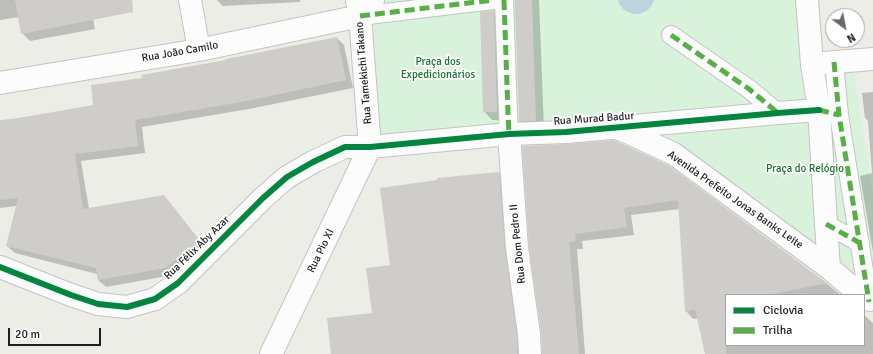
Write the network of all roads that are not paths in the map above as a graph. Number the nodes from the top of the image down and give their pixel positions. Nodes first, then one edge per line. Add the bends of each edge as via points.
1 (190, 0) edge
2 (493, 0) edge
3 (504, 0) edge
4 (807, 0) edge
5 (363, 5) edge
6 (672, 35) dead end
7 (199, 50) junction
8 (873, 59) edge
9 (834, 62) junction
10 (812, 64) junction
11 (0, 83) edge
12 (778, 113) junction
13 (829, 113) junction
14 (615, 128) junction
15 (509, 134) junction
16 (370, 147) junction
17 (826, 224) junction
18 (860, 243) junction
19 (0, 267) edge
20 (830, 268) junction
21 (860, 294) edge
22 (867, 300) edge
23 (271, 354) edge
24 (530, 354) edge

1 - 7 street
2 - 5 street
3 - 15 street
4 - 10 street
5 - 7 street, Rua João Camilo
5 - 16 street, Rua Tamekichi Takano
6 - 12 street via 749,89
7 - 11 street, Rua João Camilo
8 - 9 street
9 - 10 street
9 - 13 street
10 - 13 street
12 - 13 street, Rua Murad Badur
12 - 14 street, Rua Murad Badur
13 - 17 street
13 - 18 street
14 - 15 street, Rua Murad Badur
14 - 20 street, Avenida Prefeito Jonas Banks Leite via 674,154
15 - 16 street, Rua Murad Badur
15 - 24 street, Rua Dom Pedro II via 517,248
16 - 19 street, Rua Félix Aby Azar via 345,147 287,177 178,283 155,298 127,307 98,304
16 - 23 street, Rua Pio XI
17 - 18 street
17 - 20 street
18 - 22 street
20 - 21 street, Avenida Prefeito Jonas Banks Leite

